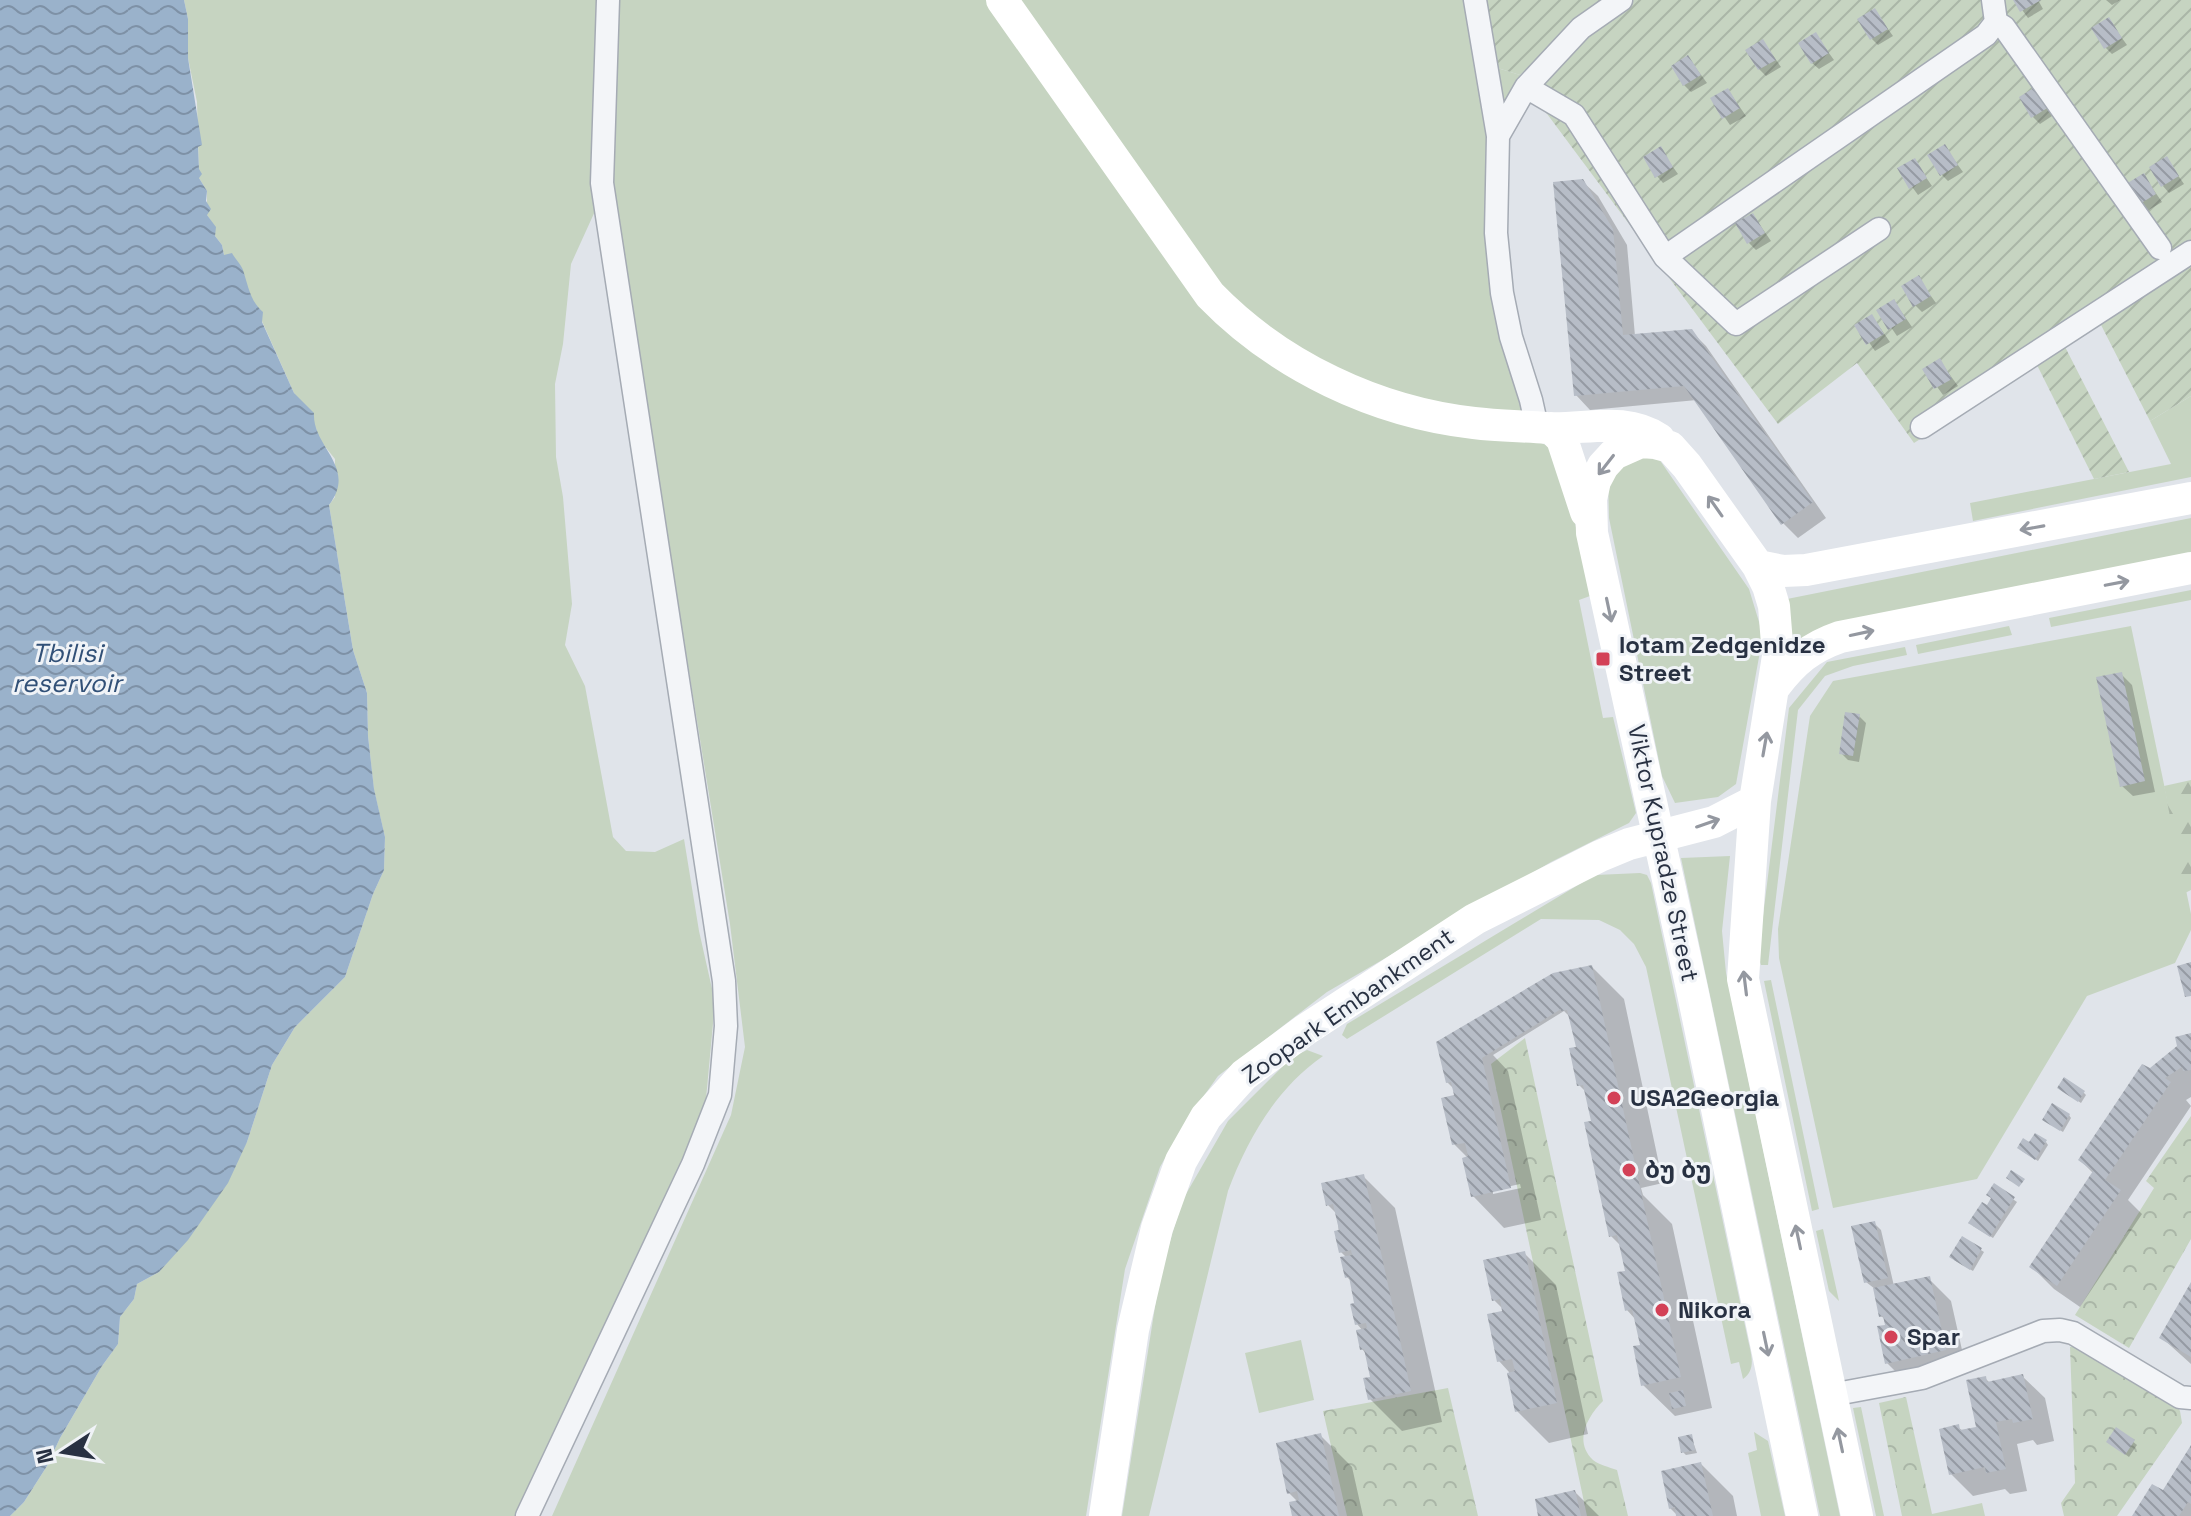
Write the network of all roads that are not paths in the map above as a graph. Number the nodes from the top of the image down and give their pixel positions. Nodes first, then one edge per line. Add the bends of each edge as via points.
1 (608, 0) edge
2 (1002, 0) edge
3 (1475, 0) edge
4 (1621, 0) edge
5 (1994, 11) edge
6 (1526, 87) junction
7 (1498, 136) junction
8 (1879, 229) dead end
9 (2160, 248) dead end
10 (2191, 252) edge
11 (1665, 257) junction
12 (1544, 427) junction
13 (1922, 427) dead end
14 (1670, 447) junction
15 (2191, 498) edge
16 (1592, 533) junction
17 (1758, 566) junction
18 (2191, 568) edge
19 (1775, 686) junction
20 (1755, 801) junction
21 (1659, 836) junction
22 (1831, 1395) junction
23 (2191, 1398) edge
24 (527, 1516) edge
25 (1105, 1516) edge
26 (1802, 1516) edge
27 (1857, 1516) edge

1 - 24 street via 602,183 724,981 726,1026 720,1095 693,1164
2 - 12 main road via 1210,295 1237,323 1285,358 1397,406 1473,423
3 - 7 street
4 - 6 street via 1581,28
5 - 9 street
5 - 11 street via 1986,35
6 - 7 street
6 - 11 street via 1574,115
7 - 12 street via 1496,233 1502,293 1511,337
8 - 11 street via 1736,324
10 - 13 street
12 - 14 main road via 1633,427
12 - 16 main road via 1562,439
14 -> 16 main road, Viktor Kupradze Street via 1641,442 1614,454 1603,466 1591,499
17 -> 14 main road
15 -> 17 main road via 1806,570
16 -> 21 main road, Viktor Kupradze Street
17 - 19 main road via 1777,621
19 -> 18 main road via 1801,656 1840,637
20 -> 19 main road
21 -> 20 main road, Zoopark Embankment via 1714,822
22 -> 20 main road via 1743,979
21 - 25 main road, Zoopark Embankment via 1572,868 1447,936 1244,1075 1206,1117 1181,1161 1157,1228 1133,1330
21 -> 26 main road, Viktor Kupradze Street
22 - 23 street via 1922,1378 2043,1331 2060,1330 2180,1397
27 -> 22 main road

